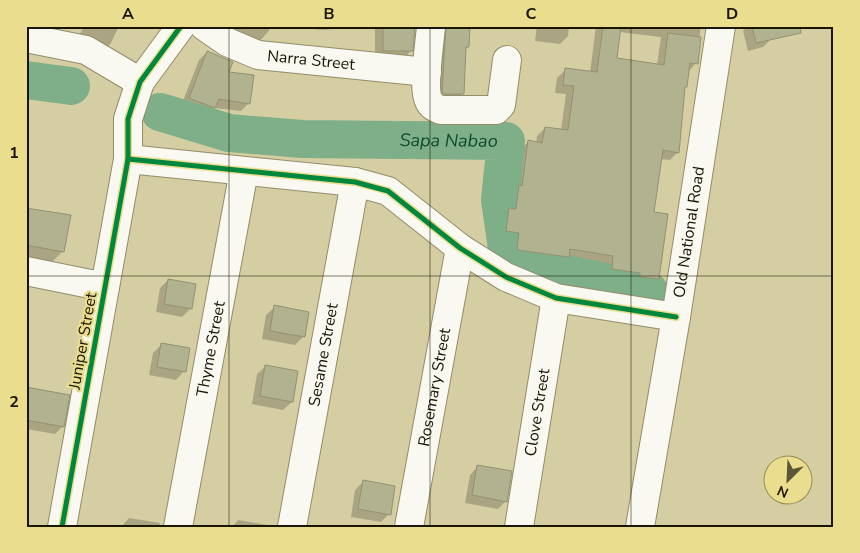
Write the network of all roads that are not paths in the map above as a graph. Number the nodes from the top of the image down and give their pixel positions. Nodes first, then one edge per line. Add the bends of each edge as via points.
1 (181, 26) edge
2 (204, 26) edge
3 (431, 26) edge
4 (721, 26) edge
5 (26, 38) edge
6 (507, 60) dead end
7 (427, 72) junction
8 (140, 82) junction
9 (128, 159) junction
10 (244, 171) junction
11 (355, 182) junction
12 (460, 248) junction
13 (26, 271) edge
14 (105, 287) junction
15 (556, 298) junction
16 (676, 317) junction
17 (62, 527) edge
18 (178, 527) edge
19 (292, 527) edge
20 (409, 527) edge
21 (519, 527) edge
22 (640, 527) edge

1 - 8 street, Juniper Street
2 - 7 street, Narra Street via 227,42 258,55
3 - 7 street
4 - 16 street, Old National Road
5 - 8 street via 86,50
6 - 7 street via 501,105 496,110 441,110 434,107 428,100
8 - 9 street, Juniper Street via 128,119
9 - 10 street
9 - 14 street, Juniper Street
10 - 11 street
10 - 18 street, Thyme Street
11 - 12 street via 388,191
11 - 19 street, Sesame Street
12 - 15 street via 506,276
12 - 20 street, Rosemary Street
13 - 14 street
14 - 17 street, Juniper Street
15 - 16 street
15 - 21 street, Clove Street
16 - 22 street, Old National Road

